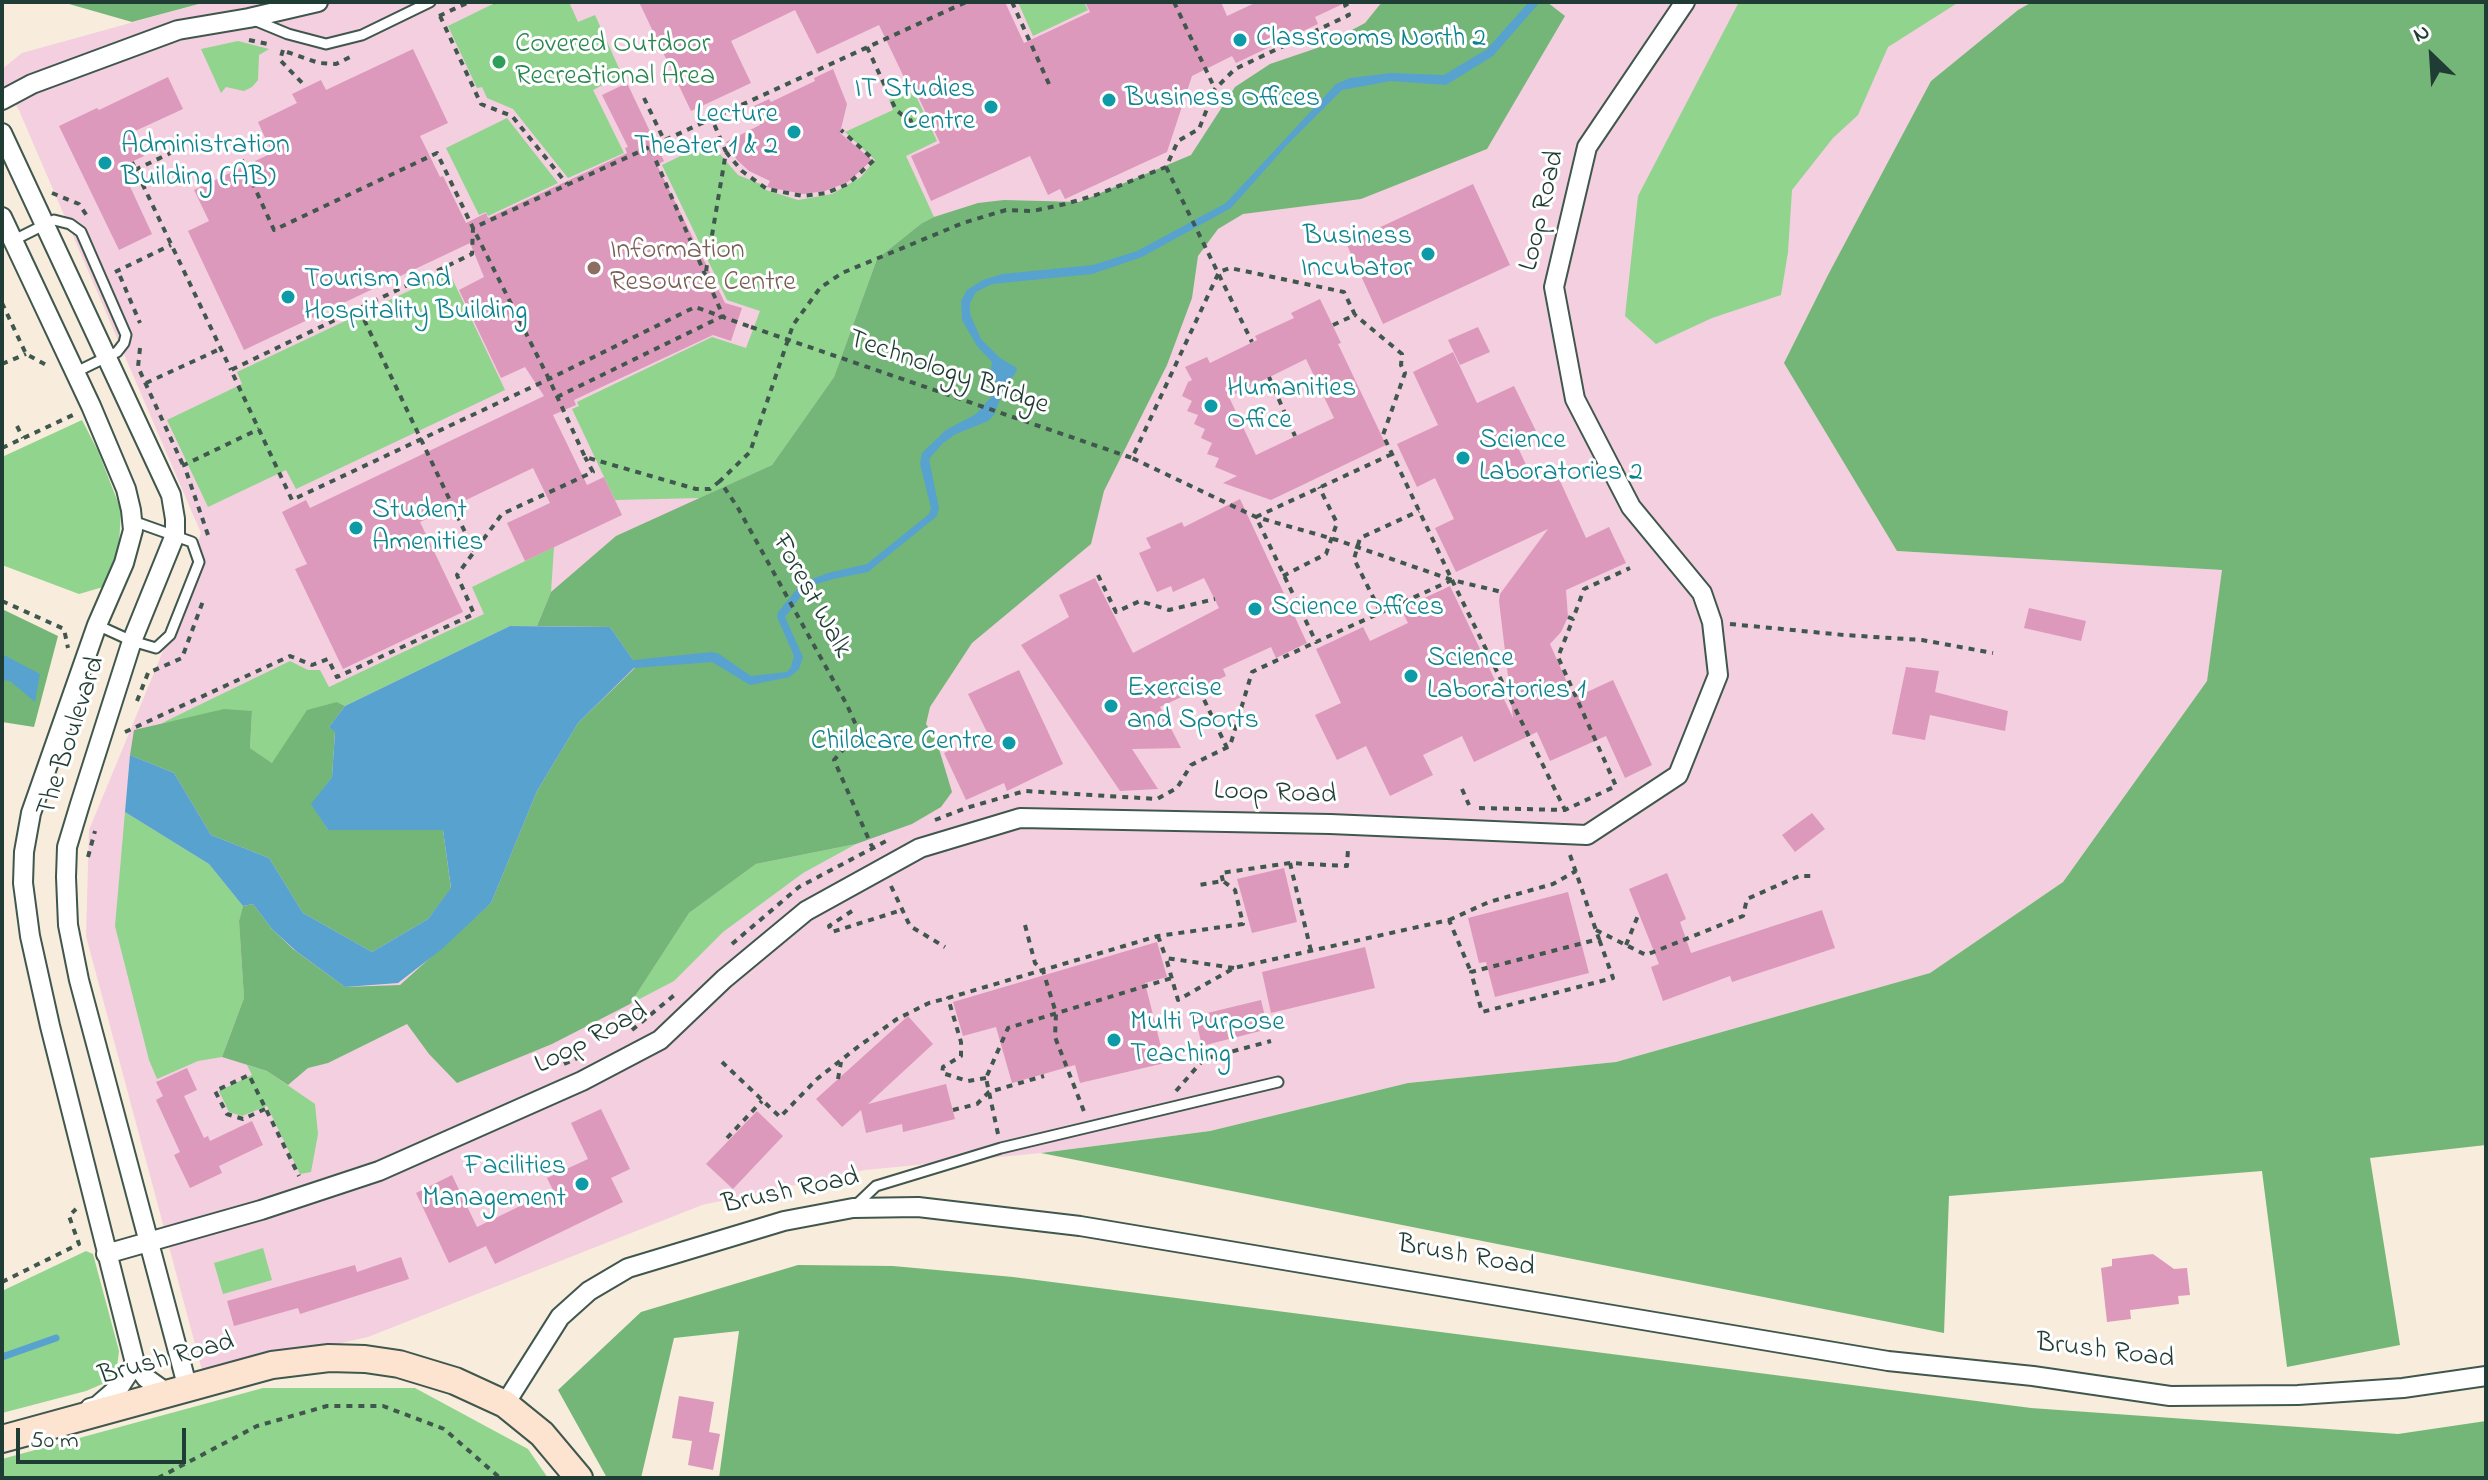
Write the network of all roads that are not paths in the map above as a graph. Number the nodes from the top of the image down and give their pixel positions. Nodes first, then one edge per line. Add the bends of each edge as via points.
1 (318, 2) edge
2 (430, 2) edge
3 (1685, 2) edge
4 (249, 18) junction
5 (2, 100) edge
6 (2, 133) edge
7 (2, 217) edge
8 (46, 224) junction
9 (12, 241) junction
10 (108, 357) junction
11 (76, 372) junction
12 (133, 521) junction
13 (175, 535) junction
14 (97, 625) junction
15 (132, 641) junction
16 (1278, 1082) dead end
17 (853, 1208) junction
18 (148, 1241) junction
19 (106, 1254) junction
20 (135, 1363) junction
21 (2486, 1376) edge
22 (178, 1391) junction
23 (505, 1404) junction
24 (13, 1436) edge
25 (579, 1478) edge

1 - 4 street
2 - 4 lane via 362,35 326,44
3 - 18 street, Loop Road via 1587,147 1554,287 1575,399 1631,507 1702,593 1712,622 1718,675 1678,775 1587,835 1020,818 920,848 806,911 660,1040 582,1081 379,1171
4 - 5 street via 178,30
6 - 8 street, The Boulevard
7 - 9 street, The Boulevard
8 - 9 lane
8 - 10 street, The Boulevard
8 - 10 lane via 54,220 81,232 126,335
9 - 11 street, The Boulevard
10 - 11 lane
10 - 13 street, The Boulevard via 171,495
11 - 12 street, The Boulevard via 126,489
12 - 13 lane
12 - 14 street, The Boulevard via 124,563
13 - 15 street, The Boulevard
13 - 15 lane via 192,542 199,562 170,635 156,648
14 - 15 lane
14 - 19 street, The Boulevard via 31,813 23,883 43,996
15 - 18 street, The Boulevard via 67,847 66,877 70,944
16 - 17 lane via 1001,1148 876,1186
17 - 21 street, Brush Road via 918,1207 1080,1226 1888,1361 2170,1396 2298,1395
17 - 23 street, Brush Road via 784,1221 628,1268 589,1291 560,1317
18 - 19 street, Loop Road
18 - 22 street, The Boulevard
19 - 20 street, The Boulevard
20 - 22 street via 146,1378
20 - 24 street via 97,1406
22 - 23 street, Brush Road via 272,1365 329,1358 399,1364
22 - 24 street, Brush Road
23 - 25 street, Brush Road via 542,1434

